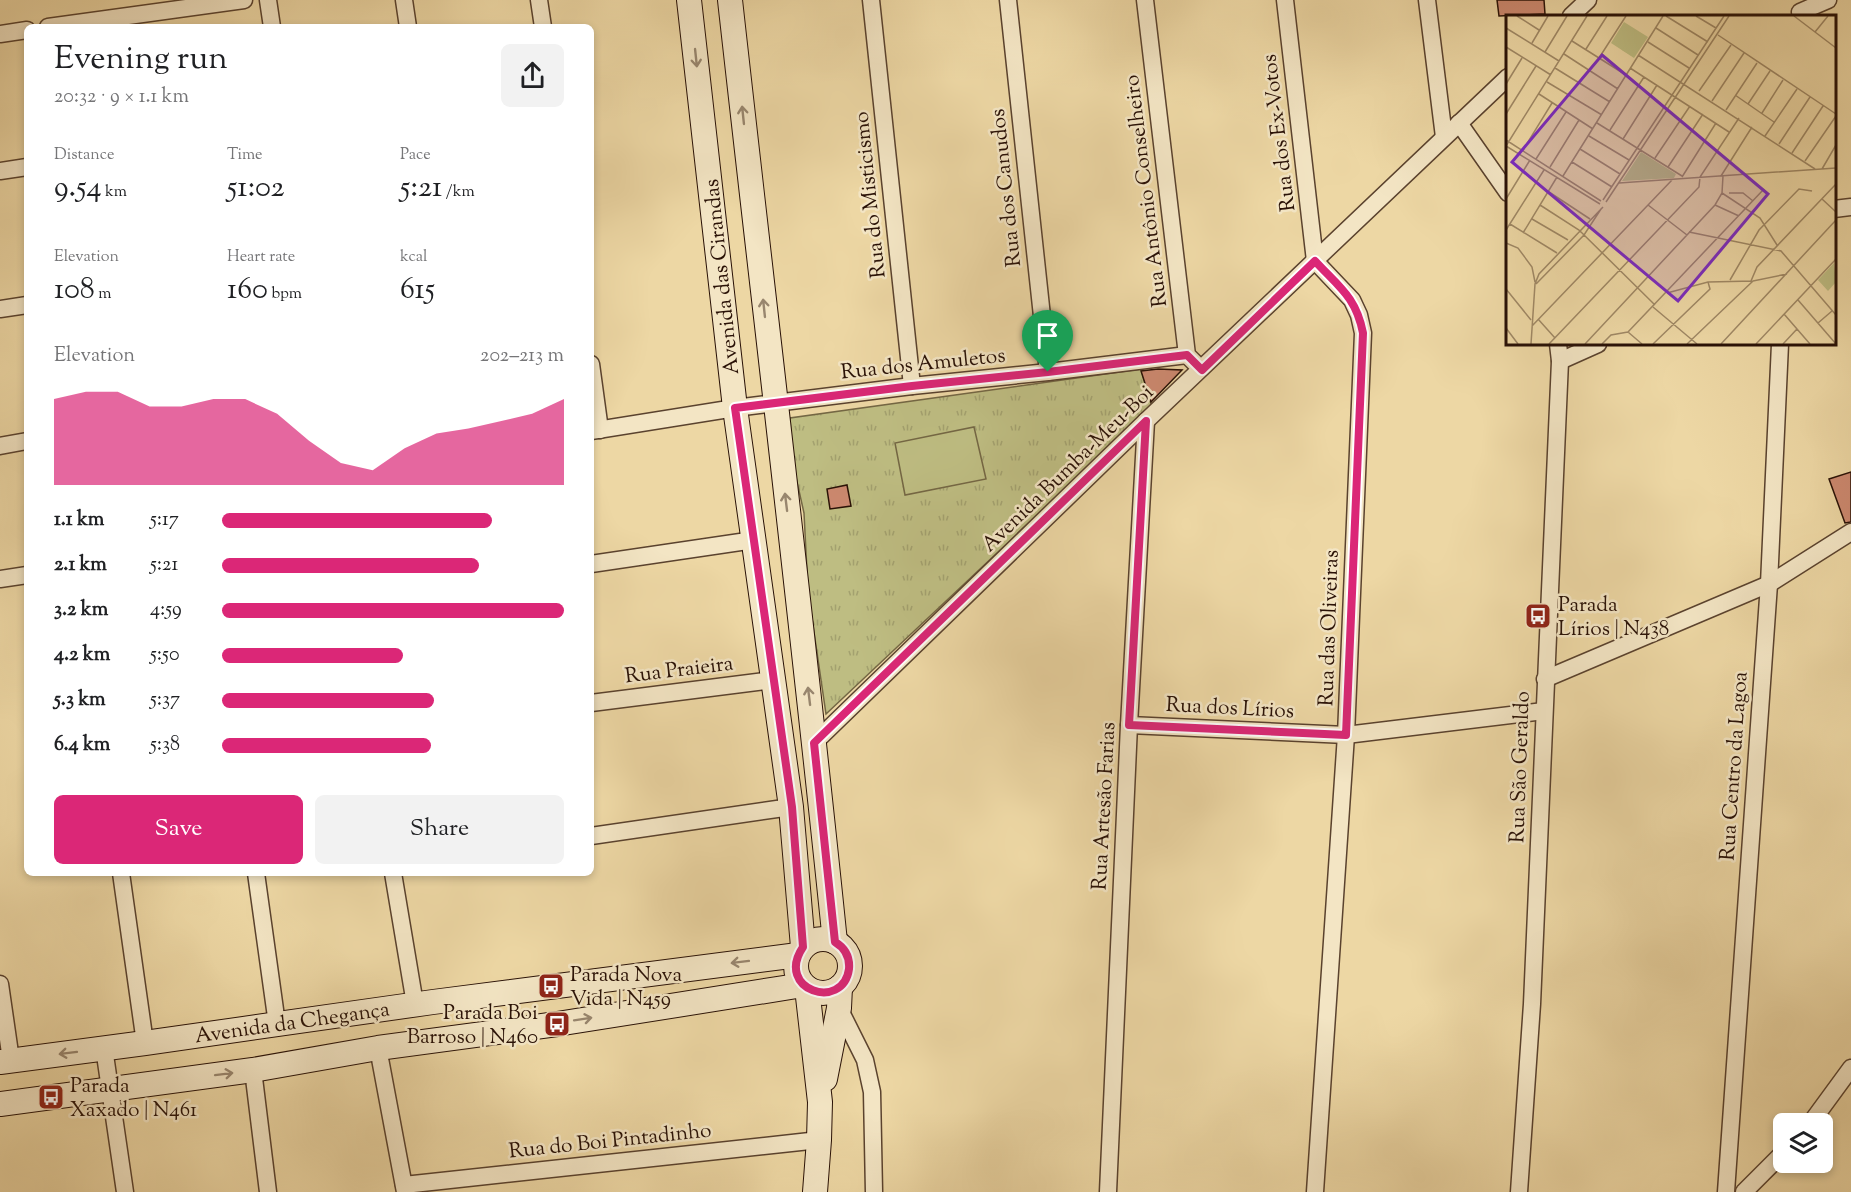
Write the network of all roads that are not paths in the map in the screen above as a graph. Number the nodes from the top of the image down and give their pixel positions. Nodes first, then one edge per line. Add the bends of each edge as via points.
1 (244, 0) edge
2 (268, 0) edge
3 (404, 0) edge
4 (539, 0) edge
5 (689, 0) edge
6 (730, 0) edge
7 (871, 0) edge
8 (1008, 0) edge
9 (1145, 0) edge
10 (1285, 0) edge
11 (1427, 0) edge
12 (1588, 0) edge
13 (1828, 0) edge
14 (1800, 10) edge
15 (1571, 15) edge
16 (70, 24) edge
17 (272, 24) edge
18 (408, 24) edge
19 (543, 24) edge
20 (24, 30) edge
21 (0, 34) edge
22 (1506, 79) edge
23 (1459, 123) junction
24 (1443, 137) junction
25 (24, 167) edge
26 (0, 171) edge
27 (1506, 190) edge
28 (1851, 207) edge
29 (1836, 209) edge
30 (1315, 261) junction
31 (24, 305) edge
32 (0, 309) edge
33 (1558, 345) edge
34 (1596, 345) edge
35 (1780, 345) edge
36 (1187, 355) junction
37 (1560, 361) junction
38 (1202, 370) junction
39 (1048, 372) junction
40 (912, 386) junction
41 (594, 404) edge
42 (774, 404) junction
43 (735, 408) junction
44 (1146, 421) junction
45 (596, 430) edge
46 (24, 442) edge
47 (0, 446) edge
48 (1851, 532) edge
49 (754, 540) junction
50 (594, 564) edge
51 (24, 576) edge
52 (0, 579) edge
53 (1769, 584) junction
54 (1545, 679) junction
55 (773, 680) junction
56 (594, 703) edge
57 (1544, 711) junction
58 (1129, 725) junction
59 (1346, 735) junction
60 (814, 743) junction
61 (792, 807) junction
62 (594, 836) edge
63 (121, 876) edge
64 (256, 876) edge
65 (394, 876) edge
66 (835, 942) junction
67 (801, 951) junction
68 (0, 984) edge
69 (805, 986) junction
70 (840, 998) junction
71 (415, 1004) junction
72 (277, 1024) junction
73 (437, 1040) junction
74 (145, 1043) junction
75 (403, 1044) junction
76 (104, 1048) junction
77 (378, 1048) junction
78 (5, 1061) edge
79 (1851, 1068) edge
80 (253, 1070) junction
81 (110, 1088) junction
82 (820, 1102) junction
83 (0, 1104) edge
84 (1818, 1113) edge
85 (819, 1140) junction
86 (1773, 1163) edge
87 (405, 1188) edge
88 (125, 1192) edge
89 (268, 1192) edge
90 (815, 1192) edge
91 (874, 1192) edge
92 (1108, 1192) edge
93 (1315, 1192) edge
94 (1519, 1192) edge
95 (1726, 1192) edge
96 (1744, 1192) edge

1 - 16 street
2 - 17 street
3 - 18 street
4 - 19 street
5 -> 43 street, Avenida das Cirandas
42 -> 6 street, Avenida das Cirandas
7 - 40 street, Rua do Misticismo
8 - 39 street, Rua dos Canudos
9 - 36 street, Rua Antônio Conselheiro
10 - 30 street, Rua dos Ex-Votos
11 - 24 street
12 - 15 street
13 - 14 street
20 - 21 street
22 - 23 street, Avenida Bumba-Meu-Boi
23 - 24 street, Avenida Bumba-Meu-Boi
23 - 27 street
24 - 30 street, Avenida Bumba-Meu-Boi
25 - 26 street
28 - 29 street
30 - 38 street, Avenida Bumba-Meu-Boi
30 - 59 street, Rua das Oliveiras via 1352,300 1363,333
31 - 32 street
33 - 37 street, Rua São Geraldo
34 - 37 street
35 - 53 street, Rua Centro da Lagoa
36 - 38 street
36 - 39 street, Rua dos Amuletos
37 - 54 street, Rua São Geraldo
38 - 44 street, Avenida Bumba-Meu-Boi
39 - 40 street, Rua dos Amuletos
40 - 42 street, Rua dos Amuletos
41 - 45 street
42 - 43 street, Rua dos Amuletos
60 -> 42 street, Avenida das Cirandas
43 - 45 street, Rua dos Amuletos
43 - 49 street, Avenida das Cirandas
44 - 58 street, Rua Artesão Farias
44 - 60 street, Avenida Bumba-Meu-Boi
46 - 47 street
48 - 53 street
49 - 50 street
49 - 55 street, Avenida das Cirandas
51 - 52 street
53 - 54 street
53 - 95 street, Rua Centro da Lagoa
54 - 57 street, Rua São Geraldo
55 - 56 street, Rua Praieira
55 - 61 street, Avenida das Cirandas
57 - 59 street, Rua dos Lírios
57 - 94 street, Rua São Geraldo via 1532,1004
58 - 59 street, Rua dos Lírios
58 - 92 street, Rua Artesão Farias
59 - 93 street, Rua das Oliveiras
60 - 66 street, Avenida das Cirandas
61 - 62 street
61 - 67 street, Avenida das Cirandas
63 - 74 street
64 - 72 street
65 - 71 street
66 - 67 street via 821,939 810,942
66 - 70 street via 847,954 850,964
67 - 69 street via 795,968
67 -> 71 street, Avenida da Chegança
68 - 78 street
69 - 70 street
73 -> 69 street, Avenida da Chegança
69 - 82 street
70 - 82 street
70 - 91 street via 865,1060 872,1092
71 - 72 street, Avenida da Chegança
71 - 73 street
71 - 75 street
72 - 74 street, Avenida da Chegança
73 - 75 street, Avenida da Chegança
74 - 76 street, Avenida da Chegança
75 - 77 street, Avenida da Chegança
76 -> 78 street, Avenida da Chegança
76 - 81 street
77 - 80 street, Avenida da Chegança
77 - 87 street
79 - 84 street
81 -> 80 street, Avenida da Chegança
80 - 89 street
81 - 83 street, Avenida da Chegança
81 - 88 street
82 - 85 street
85 - 87 street, Rua do Boi Pintadinho
85 - 90 street
86 - 96 street

